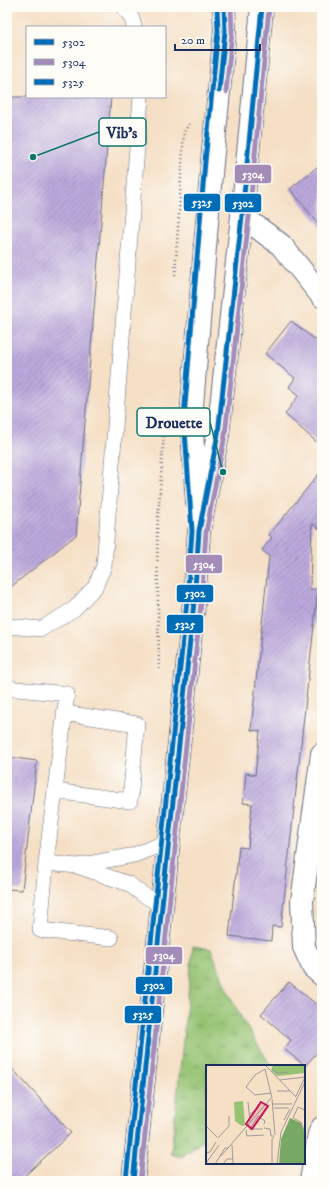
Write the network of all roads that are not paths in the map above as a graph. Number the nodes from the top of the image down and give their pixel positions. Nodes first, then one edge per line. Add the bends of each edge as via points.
1 (124, 7) edge
2 (224, 7) edge
3 (262, 7) edge
4 (134, 26) edge
5 (141, 98) edge
6 (210, 201) junction
7 (242, 216) junction
8 (322, 296) edge
9 (199, 531) junction
10 (7, 626) edge
11 (7, 688) edge
12 (64, 713) junction
13 (322, 754) edge
14 (55, 791) junction
15 (168, 842) junction
16 (46, 863) junction
17 (77, 866) junction
18 (162, 906) junction
19 (111, 938) dead end
20 (322, 975) edge
21 (322, 1128) edge
22 (133, 1181) edge
23 (311, 1181) edge

1 - 4 lane via 132,18
2 - 6 main road via 225,31
3 - 7 main road
5 - 10 lane via 104,566 94,587 74,609 41,629
6 - 7 main road
6 - 9 main road via 191,418
7 - 8 main road via 281,245
7 - 9 main road via 218,434
9 - 15 main road via 194,602
11 - 12 lane via 67,694
12 - 14 lane
12 - 14 lane via 137,724 130,802
13 - 20 main road via 302,901 304,947 313,967
14 - 16 lane
15 - 17 lane via 134,855
15 - 18 main road
16 - 17 lane
16 - 19 lane via 40,930
17 - 18 lane via 129,884
18 - 22 main road
21 - 23 main road via 318,1134

